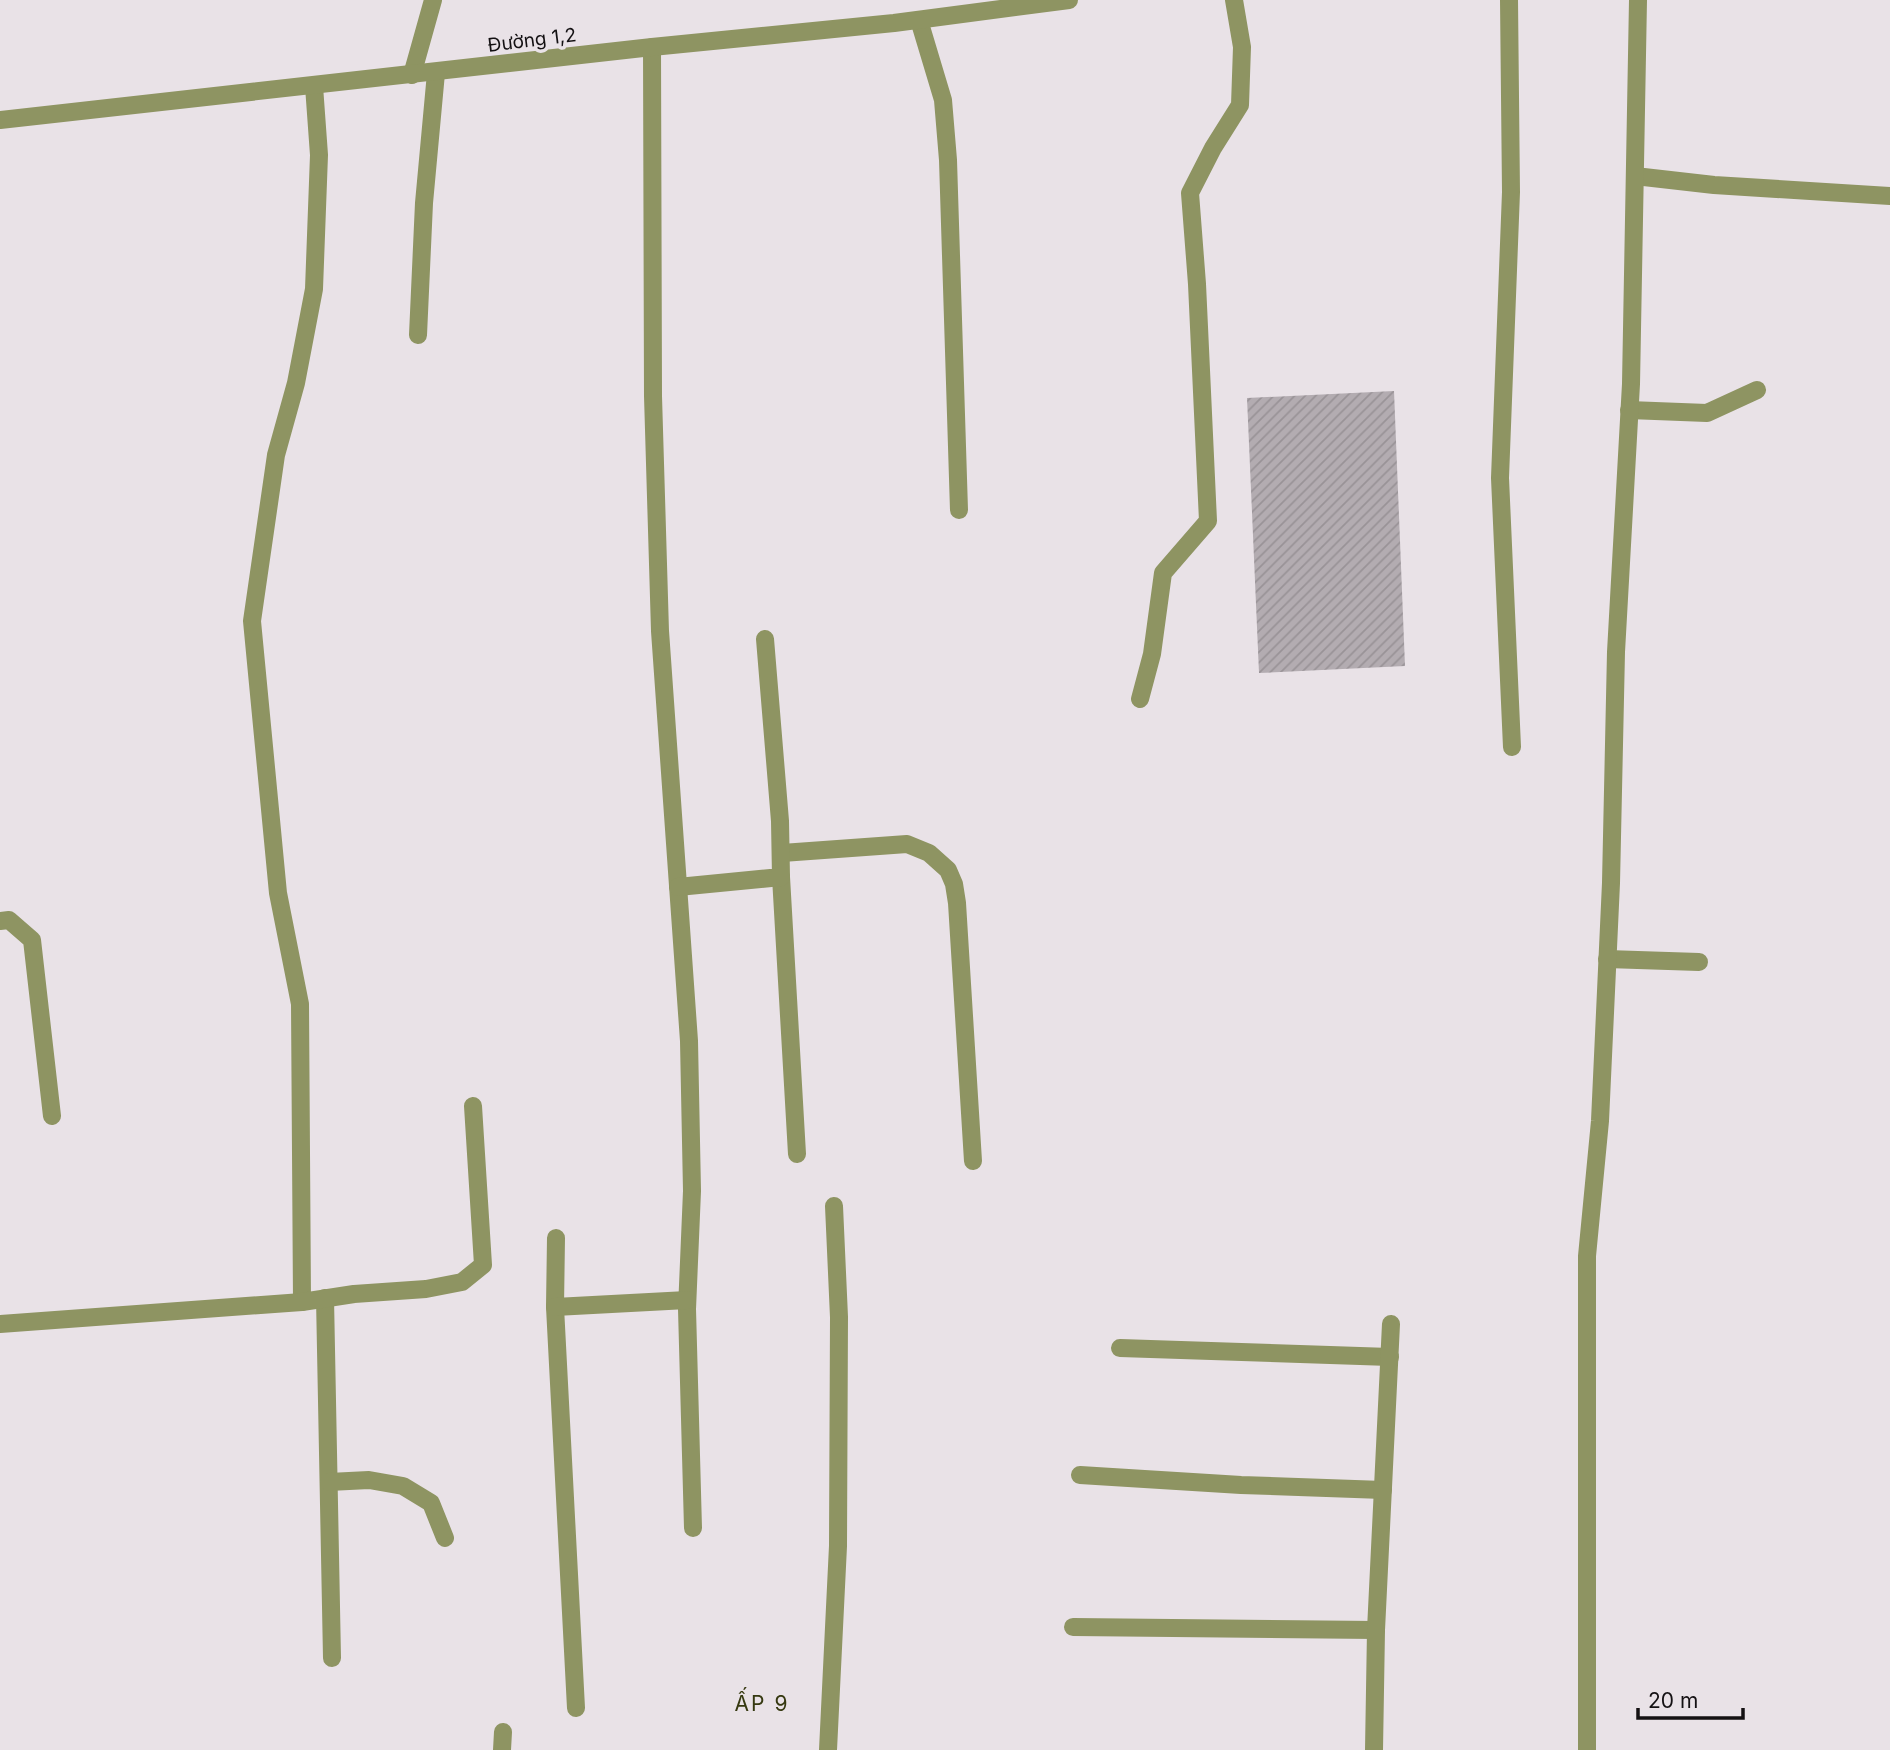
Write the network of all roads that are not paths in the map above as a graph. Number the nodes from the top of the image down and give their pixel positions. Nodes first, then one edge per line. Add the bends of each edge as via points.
1 (433, 0) edge
2 (1069, 0) edge
3 (1234, 0) edge
4 (1509, 0) edge
5 (1638, 0) edge
6 (1002, 4) edge
7 (919, 20) junction
8 (652, 47) junction
9 (436, 73) junction
10 (412, 75) junction
11 (314, 86) junction
12 (0, 120) edge
13 (1635, 176) junction
14 (1890, 196) edge
15 (418, 335) dead end
16 (1757, 390) dead end
17 (1629, 411) junction
18 (959, 510) dead end
19 (765, 639) dead end
20 (1140, 699) dead end
21 (1513, 747) dead end
22 (782, 853) junction
23 (781, 877) junction
24 (678, 887) junction
25 (0, 921) edge
26 (1608, 959) junction
27 (1699, 962) dead end
28 (473, 1106) dead end
29 (52, 1116) dead end
30 (797, 1154) dead end
31 (973, 1161) dead end
32 (834, 1206) dead end
33 (556, 1238) dead end
34 (325, 1298) junction
35 (687, 1300) junction
36 (302, 1302) junction
37 (555, 1307) junction
38 (0, 1324) edge
39 (1391, 1324) dead end
40 (1120, 1348) dead end
41 (1390, 1357) junction
42 (1080, 1475) dead end
43 (329, 1482) junction
44 (1383, 1490) junction
45 (693, 1528) dead end
46 (445, 1538) dead end
47 (1073, 1627) dead end
48 (1376, 1630) junction
49 (332, 1658) dead end
50 (576, 1708) dead end
51 (828, 1750) edge
52 (1374, 1750) edge
53 (1587, 1750) edge

1 - 10 street
2 - 6 street, Đường 1,2
3 - 20 street via 1242,47 1240,105 1190,193 1208,521 1163,573 1152,654
4 - 21 street via 1511,192 1500,478
5 - 13 street
6 - 7 street, Đường 1,2
7 - 8 street, Đường 1,2
7 - 18 street via 943,100 948,160
8 - 9 street, Đường 1,2
8 - 24 street via 653,396 660,631
9 - 10 street, Đường 1,2
9 - 15 street
10 - 11 street, Đường 1,2
11 - 12 street, Đường 1,2
11 - 36 street via 319,155 314,289 276,455 252,621 278,893 300,1004
13 - 14 street
13 - 17 street
16 - 17 street via 1707,413
17 - 26 street via 1616,652
19 - 22 street
22 - 23 street
22 - 31 street via 907,844 929,853 947,870 957,903
23 - 24 street
23 - 30 street
24 - 35 street via 692,1191
25 - 29 street via 9,920 32,940
26 - 27 street
26 - 53 street via 1587,1256
28 - 34 street via 483,1265 462,1282
32 - 51 street via 839,1317 838,1546
33 - 37 street
34 - 36 street
34 - 43 street
35 - 37 street
35 - 45 street
36 - 38 street
37 - 50 street
39 - 41 street
40 - 41 street
41 - 44 street
42 - 44 street
43 - 46 street via 369,1480 403,1486 431,1503
43 - 49 street
44 - 48 street
47 - 48 street
48 - 52 street

